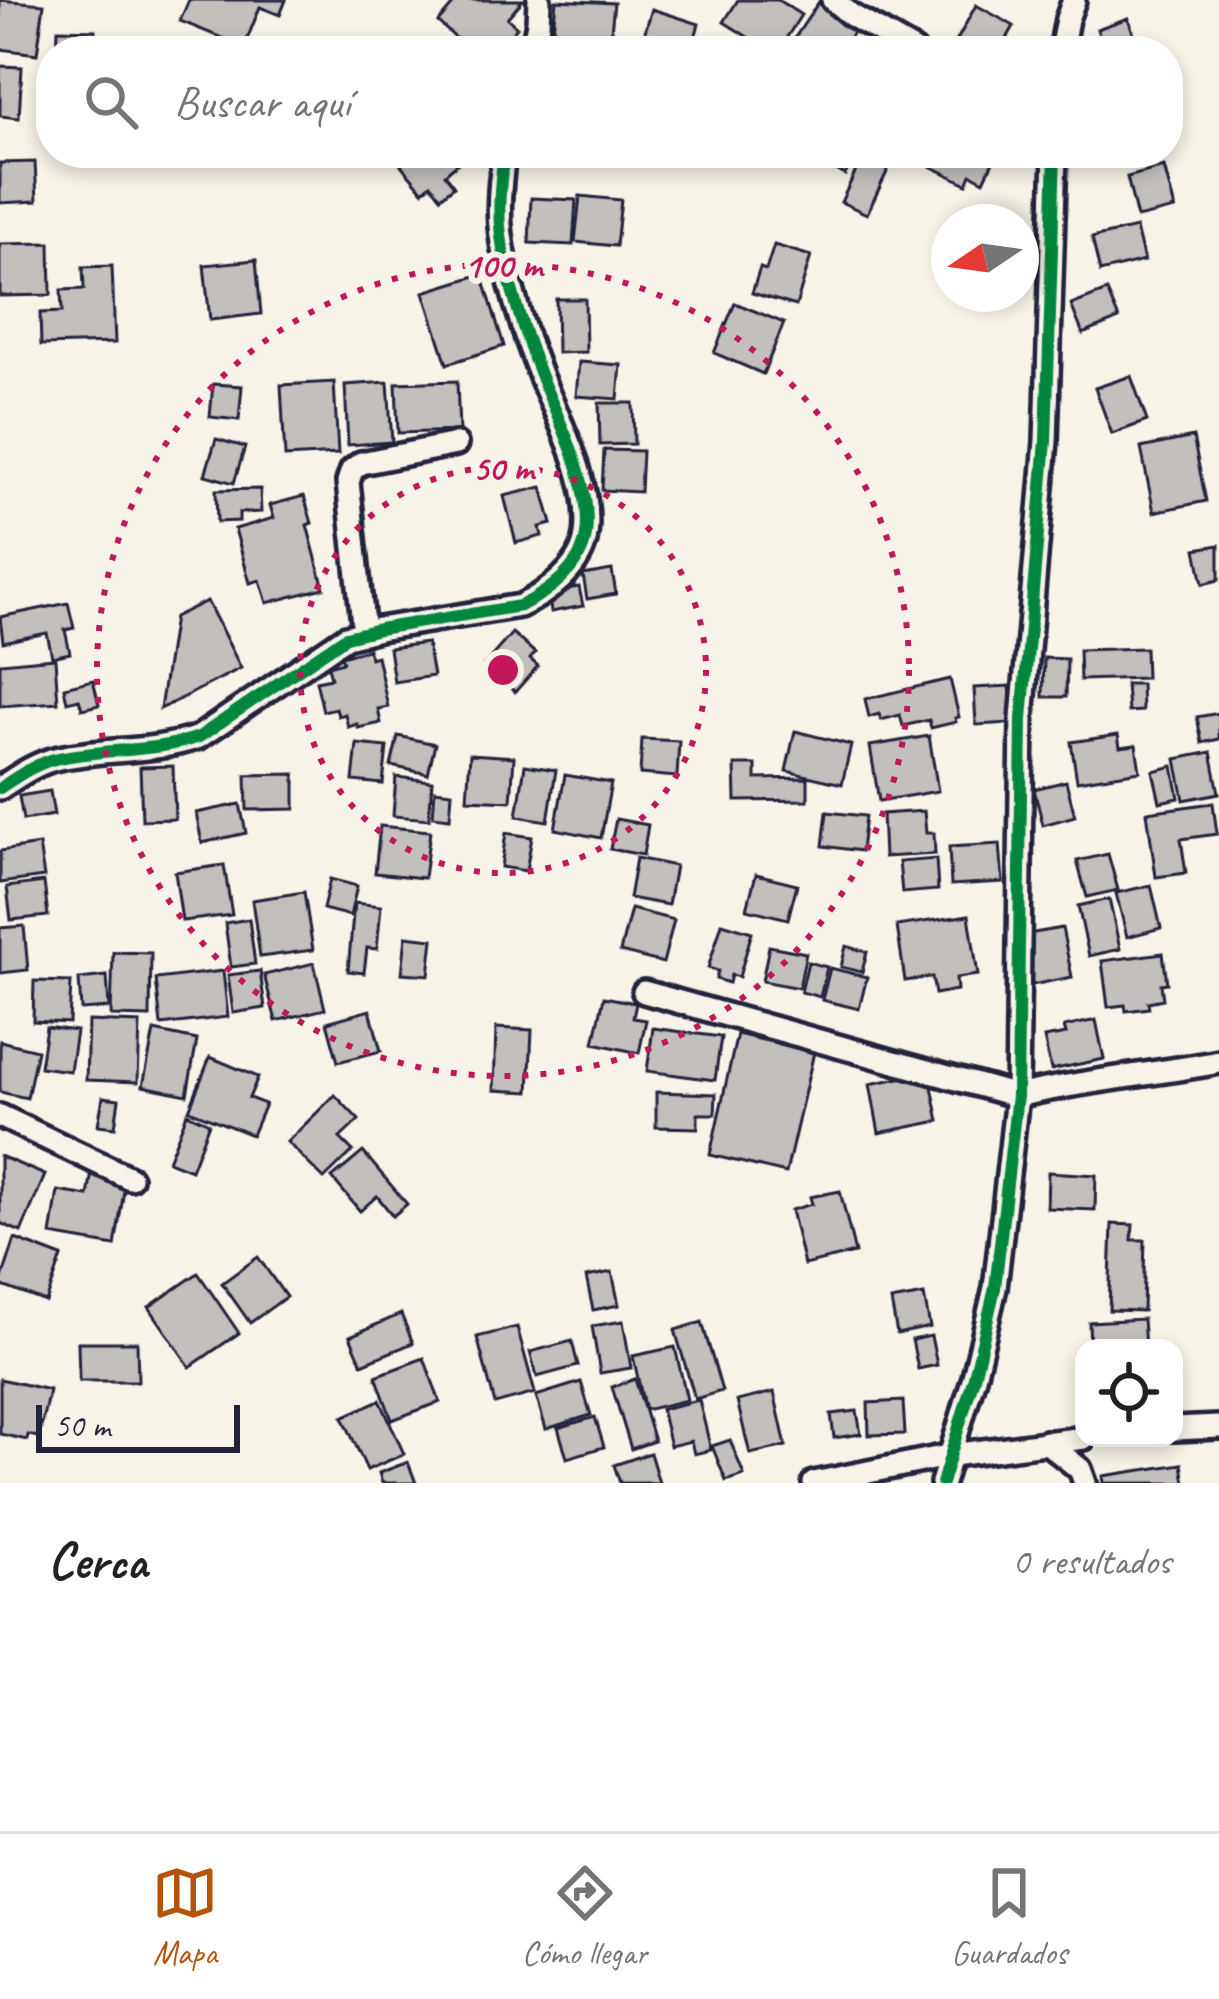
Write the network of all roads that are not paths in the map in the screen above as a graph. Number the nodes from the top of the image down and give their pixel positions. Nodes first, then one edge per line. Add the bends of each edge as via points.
1 (538, 0) edge
2 (833, 0) edge
3 (1074, 0) edge
4 (535, 36) edge
5 (888, 36) edge
6 (1064, 36) edge
7 (503, 168) edge
8 (1055, 168) edge
9 (456, 444) dead end
10 (364, 632) junction
11 (0, 788) edge
12 (644, 992) dead end
13 (1219, 1062) edge
14 (1017, 1096) junction
15 (0, 1116) edge
16 (130, 1178) dead end
17 (1219, 1426) edge
18 (1183, 1428) edge
19 (1075, 1439) edge
20 (1046, 1442) junction
21 (952, 1455) junction
22 (814, 1483) edge
23 (942, 1483) edge
24 (1085, 1483) edge

1 - 4 street
2 - 5 street
3 - 6 street
7 - 10 street via 504,253 583,490 586,539 574,564 520,606
8 - 14 street via 1046,441 1022,718
9 - 10 street via 352,470
10 - 11 street via 199,737 55,758
12 - 14 street
13 - 14 street
14 - 21 street via 995,1288
15 - 16 street
17 - 18 street
19 - 20 street
20 - 21 street
20 - 24 street via 1080,1469
21 - 22 street
21 - 23 street

